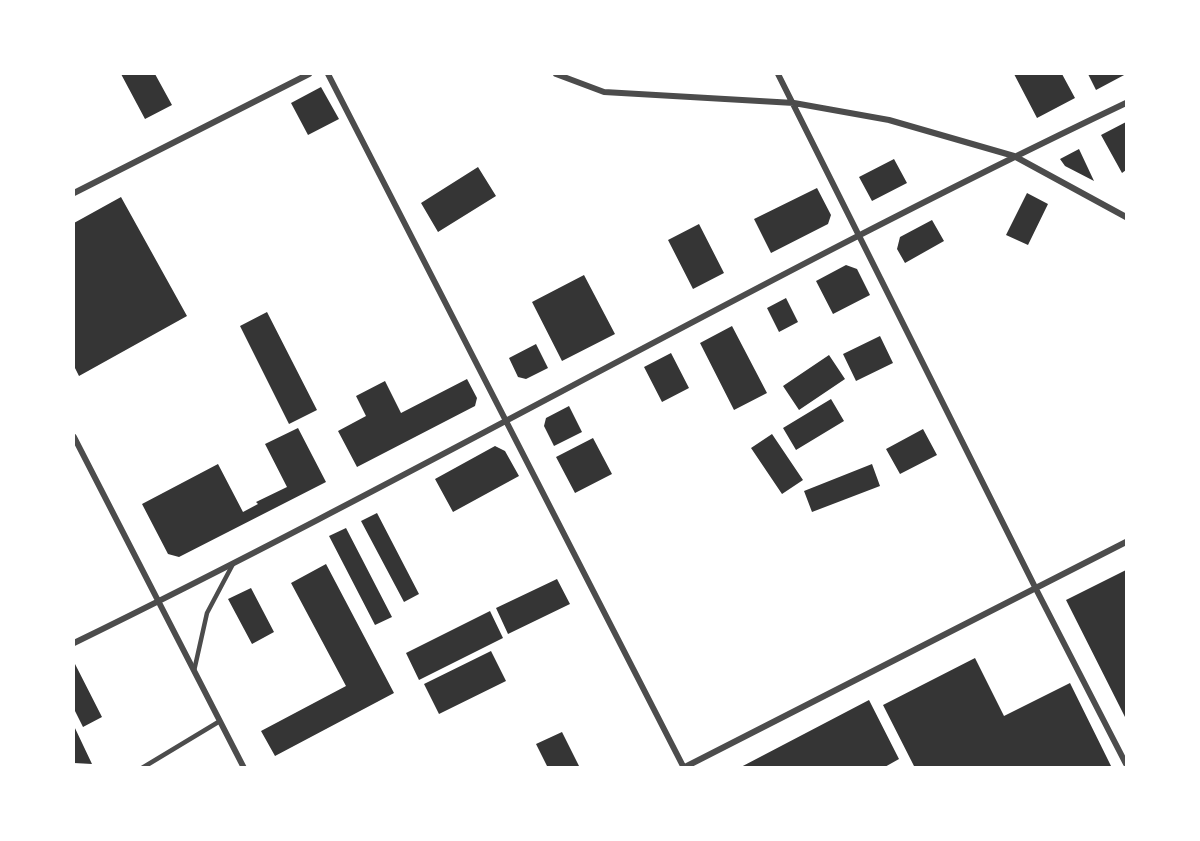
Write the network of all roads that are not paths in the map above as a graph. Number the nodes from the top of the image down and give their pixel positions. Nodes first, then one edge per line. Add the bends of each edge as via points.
1 (309, 74) edge
2 (328, 74) edge
3 (556, 74) edge
4 (778, 74) edge
5 (794, 103) junction
6 (1126, 103) edge
7 (1014, 156) junction
8 (74, 193) edge
9 (1126, 217) edge
10 (860, 235) junction
11 (507, 421) junction
12 (74, 437) edge
13 (1126, 542) edge
14 (234, 563) junction
15 (1036, 589) junction
16 (158, 602) junction
17 (74, 643) edge
18 (194, 670) junction
19 (220, 721) junction
20 (1126, 764) edge
21 (684, 767) edge
22 (141, 768) edge
23 (244, 768) edge

1 - 8 street
2 - 11 street
3 - 5 street via 604,92
4 - 5 street
5 - 7 street via 889,120
5 - 10 street
6 - 7 street
7 - 9 street
7 - 10 street
10 - 11 street
10 - 15 street
11 - 14 street
11 - 21 street
12 - 16 street
13 - 15 street
14 - 16 street
14 - 18 lane via 207,613
15 - 20 street
15 - 21 street
16 - 17 street
16 - 18 street
18 - 19 street
19 - 22 lane
19 - 23 street

